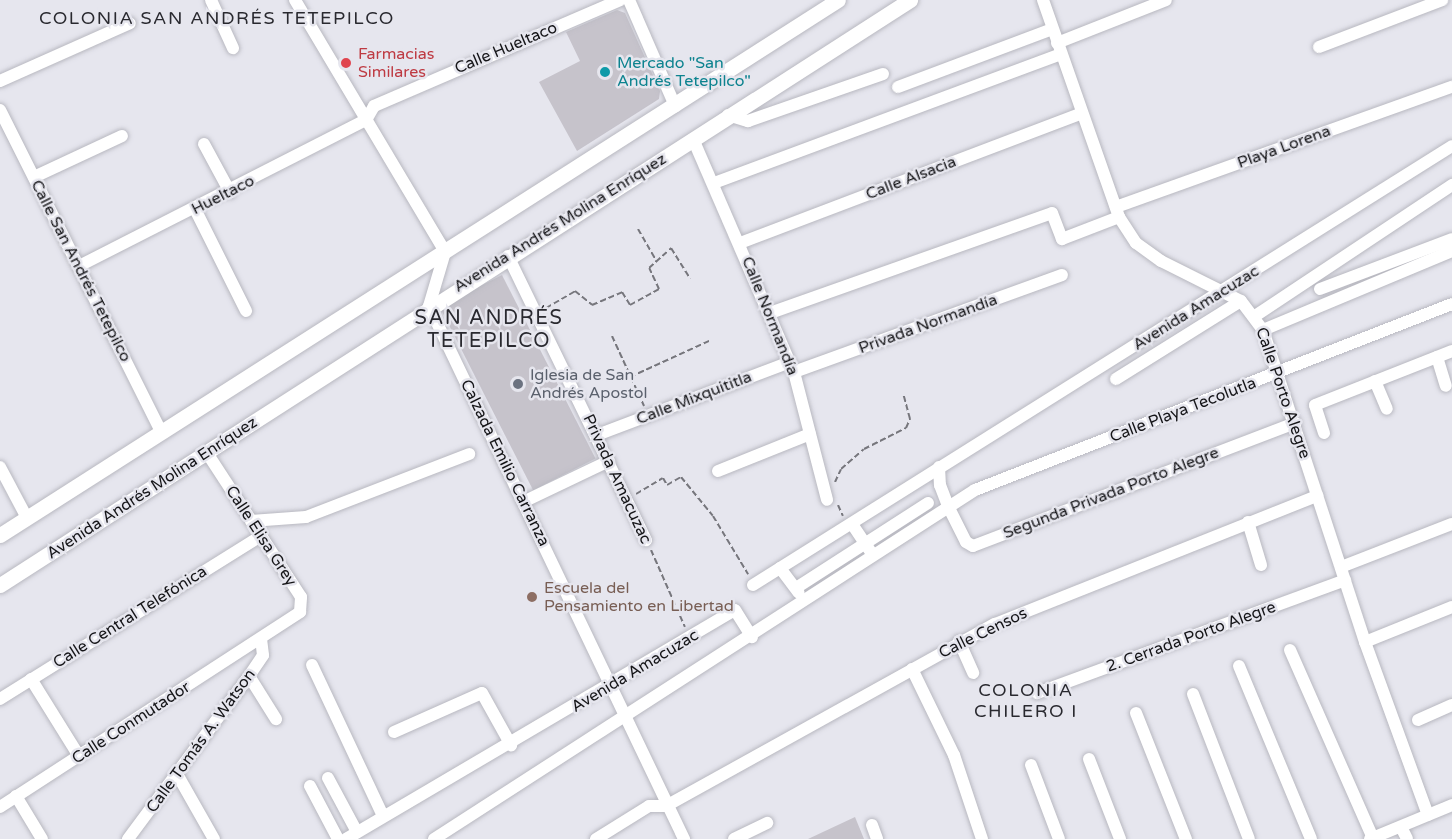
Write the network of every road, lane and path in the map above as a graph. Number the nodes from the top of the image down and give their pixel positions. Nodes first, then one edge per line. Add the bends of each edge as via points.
1 (211, 0) edge
2 (296, 0) edge
3 (620, 0) edge
4 (629, 0) edge
5 (838, 0) edge
6 (910, 0) edge
7 (1043, 0) edge
8 (1166, 0) edge
9 (1442, 0) edge
10 (130, 23) dead end
11 (1052, 29) junction
12 (1319, 47) dead end
13 (233, 48) dead end
14 (1059, 48) junction
15 (883, 74) dead end
16 (0, 81) edge
17 (898, 87) dead end
18 (1452, 87) edge
19 (675, 106) junction
20 (0, 110) edge
21 (1082, 112) junction
22 (728, 115) junction
23 (366, 120) junction
24 (122, 136) dead end
25 (693, 139) junction
26 (204, 144) dead end
27 (1452, 146) edge
28 (34, 177) junction
29 (714, 183) junction
30 (1452, 185) edge
31 (230, 192) junction
32 (195, 209) junction
33 (1118, 212) junction
34 (638, 229) dead end
35 (1452, 238) edge
36 (740, 243) junction
37 (1452, 251) edge
38 (445, 252) junction
39 (508, 256) junction
40 (656, 260) junction
41 (79, 266) junction
42 (1062, 275) dead end
43 (690, 278) dead end
44 (1320, 289) dead end
45 (1224, 291) junction
46 (1241, 301) junction
47 (1452, 304) edge
48 (429, 306) junction
49 (246, 311) dead end
50 (538, 312) junction
51 (770, 313) junction
52 (1255, 316) junction
53 (1263, 330) junction
54 (612, 336) dead end
55 (709, 341) dead end
56 (1452, 351) edge
57 (1437, 357) junction
58 (792, 367) junction
59 (1279, 374) junction
60 (630, 377) junction
61 (1116, 379) dead end
62 (1375, 381) junction
63 (1446, 386) dead end
64 (904, 396) dead end
65 (1387, 409) dead end
66 (648, 414) junction
67 (1295, 423) junction
68 (161, 432) junction
69 (1324, 433) dead end
70 (810, 434) junction
71 (597, 435) junction
72 (207, 453) junction
73 (468, 454) dead end
74 (609, 461) junction
75 (0, 467) edge
76 (939, 467) junction
77 (718, 471) dead end
78 (832, 489) dead end
79 (1317, 496) junction
80 (628, 498) junction
81 (831, 500) joint
82 (525, 501) junction
83 (927, 503) dead end
84 (948, 506) junction
85 (27, 518) junction
86 (251, 520) junction
87 (1248, 522) junction
88 (852, 524) junction
89 (1452, 524) edge
90 (0, 535) edge
91 (261, 536) junction
92 (646, 540) joint
93 (865, 544) junction
94 (874, 557) junction
95 (1261, 565) dead end
96 (1341, 567) junction
97 (780, 568) junction
98 (1345, 580) junction
99 (0, 585) edge
100 (753, 585) joint
101 (796, 588) junction
102 (805, 603) junction
103 (1452, 607) edge
104 (752, 637) junction
105 (261, 639) junction
106 (690, 639) junction
107 (959, 641) junction
108 (1365, 642) junction
109 (1290, 650) dead end
110 (312, 664) dead end
111 (1239, 666) dead end
112 (912, 669) junction
113 (973, 673) dead end
114 (249, 676) junction
115 (31, 679) junction
116 (609, 688) junction
117 (1037, 693) dead end
118 (1193, 694) dead end
119 (0, 699) edge
120 (1452, 705) edge
121 (1136, 713) dead end
122 (624, 718) junction
123 (276, 719) dead end
124 (1418, 720) dead end
125 (394, 732) dead end
126 (511, 745) junction
127 (79, 756) junction
128 (1089, 759) dead end
129 (1031, 765) dead end
130 (177, 774) junction
131 (328, 778) dead end
132 (310, 786) dead end
133 (16, 796) junction
134 (1452, 805) edge
135 (666, 806) junction
136 (0, 807) edge
137 (1428, 815) junction
138 (383, 816) junction
139 (767, 823) dead end
140 (872, 825) dead end
141 (1401, 827) junction
142 (351, 836) edge
143 (1372, 838) edge
144 (42, 839) edge
145 (128, 839) edge
146 (214, 839) edge
147 (338, 839) edge
148 (434, 839) edge
149 (596, 839) edge
150 (684, 839) edge
151 (734, 839) edge
152 (877, 839) edge
153 (981, 839) edge
154 (1059, 839) edge
155 (1120, 839) edge
156 (1186, 839) edge
157 (1249, 839) edge
158 (1311, 839) edge
159 (1407, 839) edge

1 - 13 street
2 - 23 street
3 - 23 street, Calle Hueltaco via 374,106
4 - 19 street
5 - 19 main road
6 - 22 main road, Avenida Andrés Molina Enríquez
7 - 11 street, Calle Porto Alegre
8 - 14 street
9 - 12 street
10 - 16 street
11 - 14 street, Calle Porto Alegre
11 - 17 street
14 - 21 street, Calle Porto Alegre
14 - 29 street
15 - 22 street via 748,121
18 - 33 street, Playa Lorena
19 - 38 main road
20 - 28 street, Calle San Andrés Tetepilco
21 - 33 street, Calle Porto Alegre
21 - 36 street, Calle Alsacia
22 - 25 main road, Avenida Andrés Molina Enríquez
23 - 31 street, Hueltaco
23 - 38 street
24 - 28 street
25 - 29 street, Calle Normandía
25 - 39 main road, Avenida Andrés Molina Enríquez
26 - 31 street
27 - 45 street, Avenida Amacuzac
28 - 41 street, Calle San Andrés Tetepilco
29 - 36 street, Calle Normandía
30 - 52 street
31 - 32 street, Hueltaco
32 - 41 street, Hueltaco
32 - 49 street
33 - 45 street, Calle Porto Alegre via 1137,243 1161,261
33 - 51 street, Playa Lorena via 1062,239 1052,213
34 - 40 path
35 - 44 street
36 - 51 street, Calle Normandía
37 - 53 street
38 - 48 street
38 - 68 main road
39 - 48 main road, Avenida Andrés Molina Enríquez
39 - 50 street, Privada Amacuzac
40 - 43 path via 670,248
40 - 50 path via 649,268 659,289 630,305 622,292 591,305 575,291
41 - 68 street, Calle San Andrés Tetepilco
42 - 58 street, Privada Normandía
45 - 46 street, Calle Porto Alegre
45 - 76 street, Avenida Amacuzac
46 - 52 street, Calle Porto Alegre
46 - 61 street
47 - 59 street, Calle Playa Tecolutla
48 - 72 main road, Avenida Andrés Molina Enríquez
48 - 82 street, Calzada Emilio Carranza
50 - 71 street, Privada Amacuzac
51 - 58 street, Calle Normandía
52 - 53 street, Calle Porto Alegre
53 - 59 street, Calle Porto Alegre
54 - 60 path
55 - 60 path
56 - 57 street
57 - 62 street
57 - 63 street
58 - 66 street, Calle Mixquititla
58 - 70 street, Calle Normandía
59 - 67 street, Calle Porto Alegre
59 - 84 street, Calle Playa Tecolutla via 975,490
60 - 66 path
62 - 65 street
62 - 69 street via 1315,405
64 - 78 path via 910,419 906,428 864,449 841,469
66 - 71 street, Calle Mixquititla
67 - 79 street, Calle Porto Alegre
67 - 84 street, Segunda Privada Porto Alegre via 972,546 966,542
68 - 85 main road
70 - 77 street
70 - 81 street, Calle Normandía
71 - 74 street, Privada Amacuzac
72 - 86 street, Calle Elisa Grey
72 - 99 main road, Avenida Andrés Molina Enríquez
73 - 86 street via 306,517
74 - 80 street, Privada Amacuzac
74 - 82 street
75 - 85 street
76 - 84 street via 940,485
76 - 88 street, Avenida Amacuzac
79 - 87 street, Calle Censos
79 - 96 street, Calle Porto Alegre
80 - 92 street, Privada Amacuzac
80 - 100 path via 663,478 667,485 681,477 733,545
81 - 88 path
82 - 116 street, Calzada Emilio Carranza
83 - 93 street
84 - 94 street, Avenida Amacuzac
85 - 90 main road
86 - 91 street, Calle Elisa Grey
87 - 95 street
87 - 107 street, Calle Censos
88 - 93 street
88 - 97 street, Avenida Amacuzac
89 - 96 street
91 - 105 street, Calle Elisa Grey via 302,605 293,618
91 - 115 street, Calle Central Telefónica
92 - 106 path, Privada Amacuzac
93 - 94 street
93 - 101 street
94 - 102 street, Avenida Amacuzac
96 - 98 street, Calle Porto Alegre
97 - 100 street, Avenida Amacuzac
97 - 101 street
98 - 108 street, Calle Porto Alegre
98 - 117 street, 2. Cerrada Porto Alegre
101 - 102 street
102 - 104 street, Avenida Amacuzac
103 - 108 street
104 - 106 street, Avenida Amacuzac via 735,610
104 - 122 street, Avenida Amacuzac
105 - 114 street, Calle Tomás A. Watson via 262,655
105 - 127 street, Calle Conmutador
106 - 116 street, Avenida Amacuzac
107 - 112 street, Calle Censos
107 - 113 street
108 - 137 street, Calle Porto Alegre
109 - 143 street
110 - 138 street
111 - 158 street
112 - 135 street, Calle Censos
112 - 153 street via 954,755
114 - 123 street
114 - 130 street, Calle Tomás A. Watson
115 - 119 street, Calle Central Telefónica
115 - 127 street
116 - 122 street, Calzada Emilio Carranza
116 - 126 street, Avenida Amacuzac
118 - 157 street
120 - 124 street
121 - 156 street
122 - 135 street, Calzada Emilio Carranza
122 - 148 street, Avenida Amacuzac
125 - 126 street via 482,693
126 - 138 street, Avenida Amacuzac
127 - 133 street, Calle Conmutador
128 - 155 street
129 - 154 street
130 - 145 street, Calle Tomás A. Watson
130 - 146 street
131 - 142 street
132 - 147 street
133 - 136 street, Calle Conmutador
133 - 144 street
134 - 137 street
135 - 149 street, Calle Censos via 649,806
135 - 150 street, Calzada Emilio Carranza
137 - 141 street
138 - 142 street, Avenida Amacuzac
139 - 151 street
140 - 152 street
141 - 143 street
141 - 159 street

